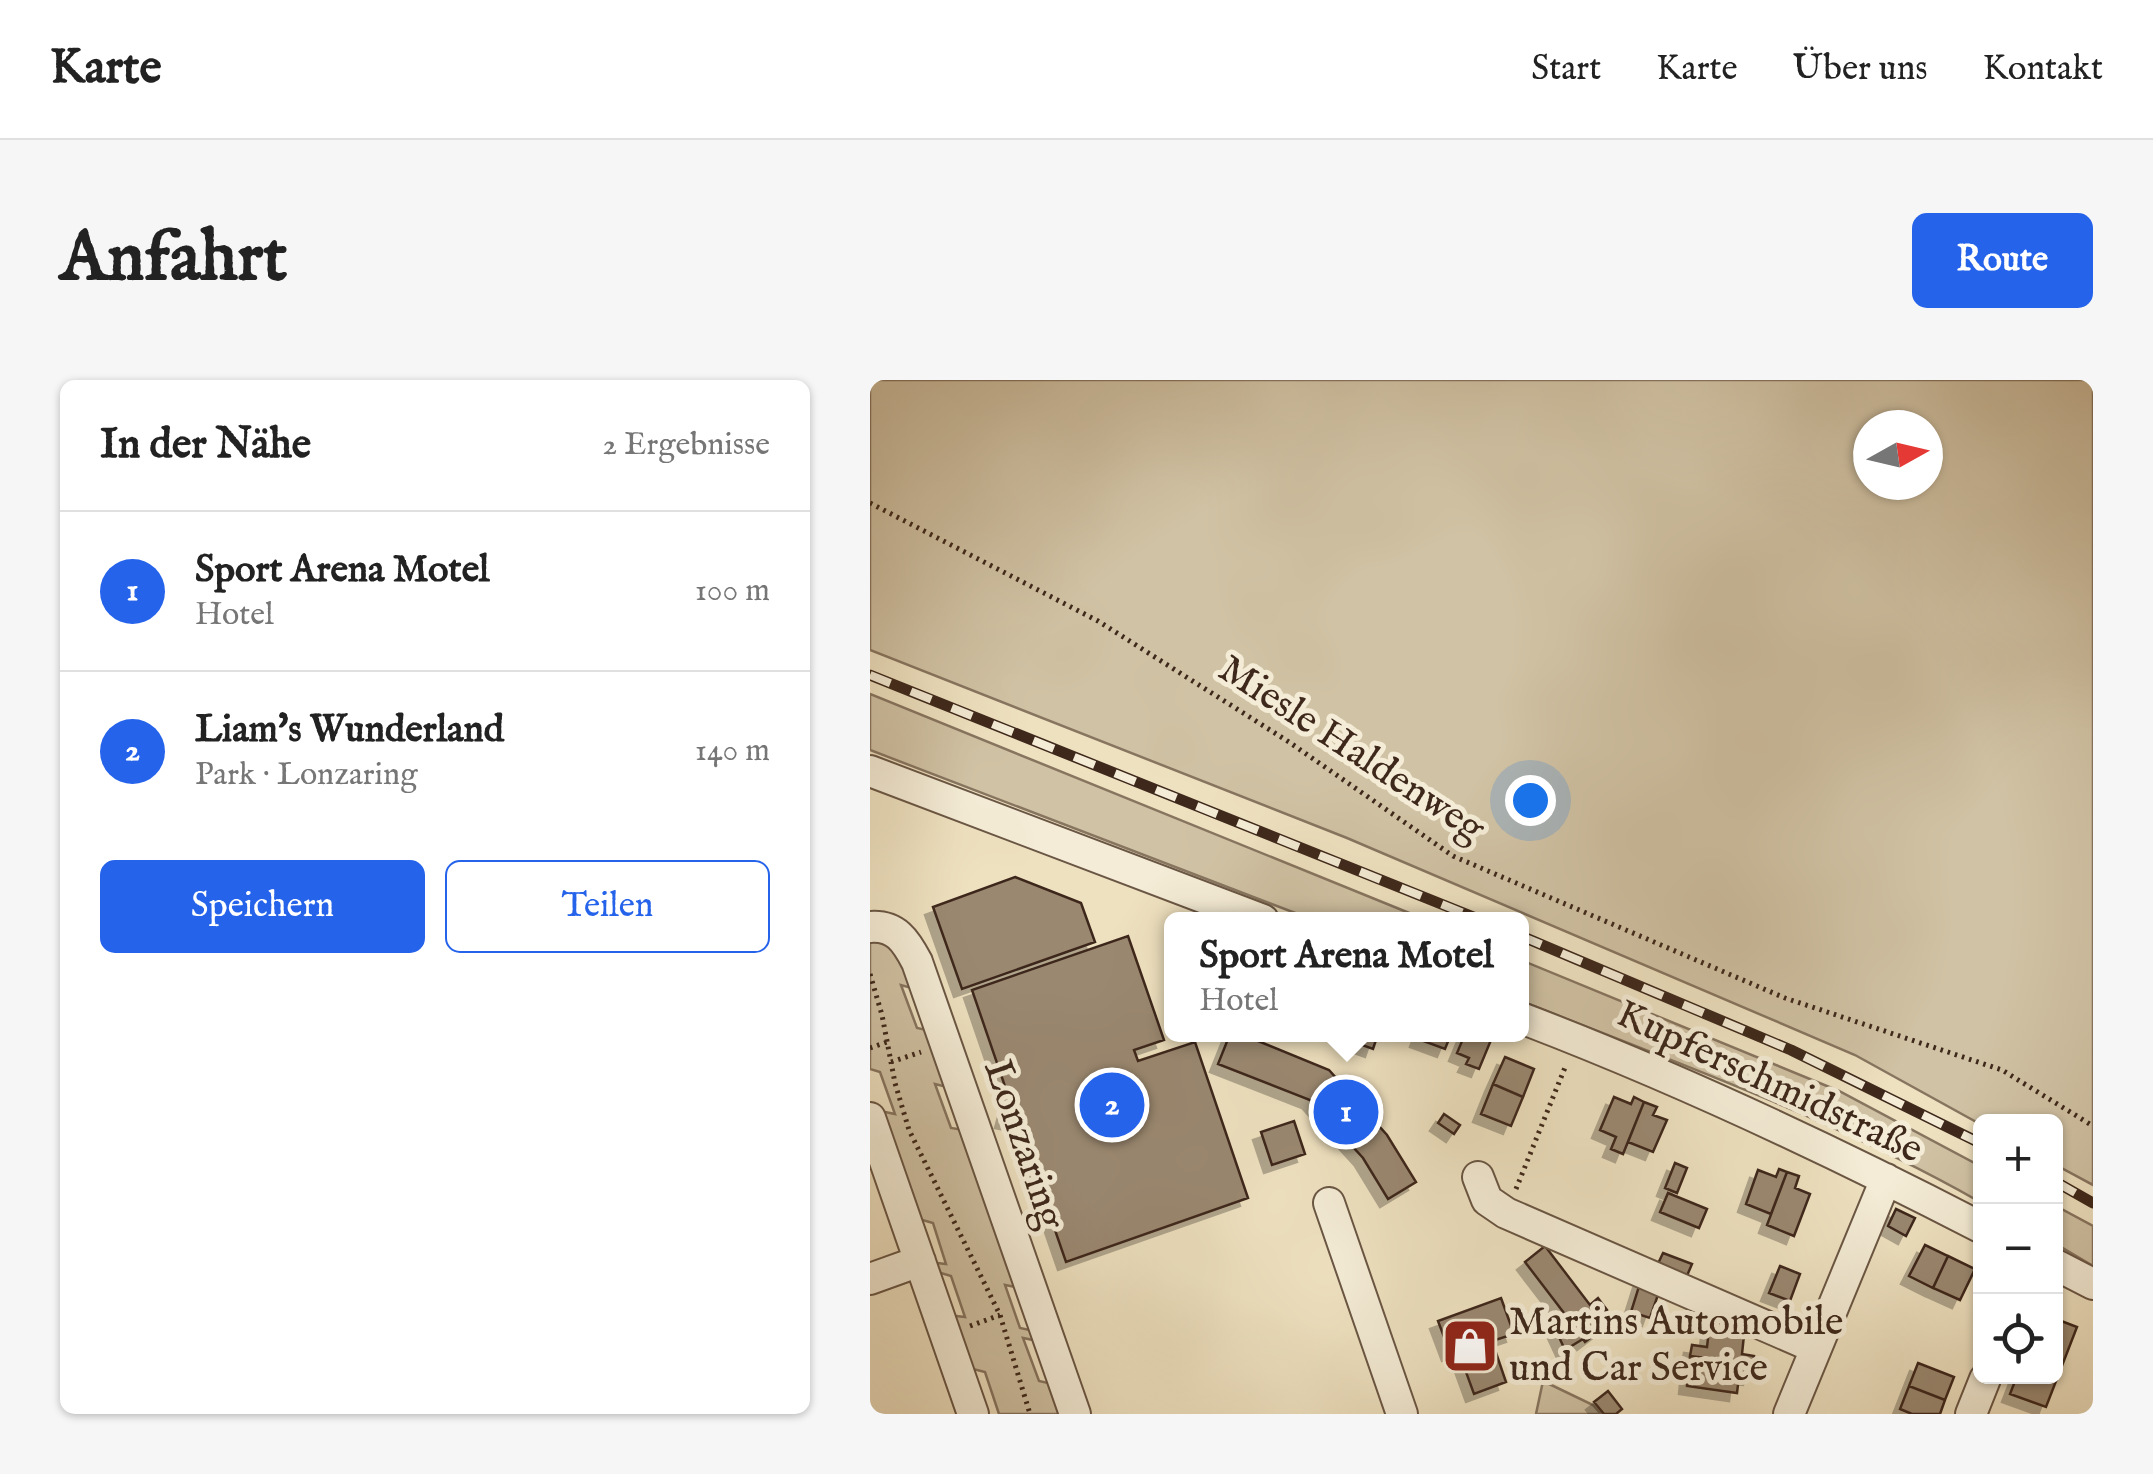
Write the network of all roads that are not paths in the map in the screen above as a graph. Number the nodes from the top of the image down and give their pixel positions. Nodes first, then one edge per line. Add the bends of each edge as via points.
1 (870, 771) edge
2 (1241, 912) edge
3 (882, 929) edge
4 (1529, 1021) edge
5 (870, 1118) edge
6 (1478, 1177) dead end
7 (1886, 1178) junction
8 (1329, 1203) dead end
9 (1973, 1223) edge
10 (920, 1261) junction
11 (2063, 1269) edge
12 (870, 1279) edge
13 (2093, 1284) edge
14 (1816, 1348) junction
15 (1983, 1384) edge
16 (973, 1414) edge
17 (1075, 1414) edge
18 (1402, 1414) edge
19 (1789, 1414) edge
20 (1971, 1414) edge

1 - 2 street
3 - 17 street, Lonzaring via 906,942 927,991
4 - 7 street, Kupferschmidstraße
5 - 10 street
6 - 14 street via 1486,1200 1506,1213
7 - 9 street, Kupferschmidstraße
7 - 14 street
8 - 18 street via 1395,1352
10 - 12 street
10 - 16 street
11 - 13 street
14 - 19 street
15 - 20 street

